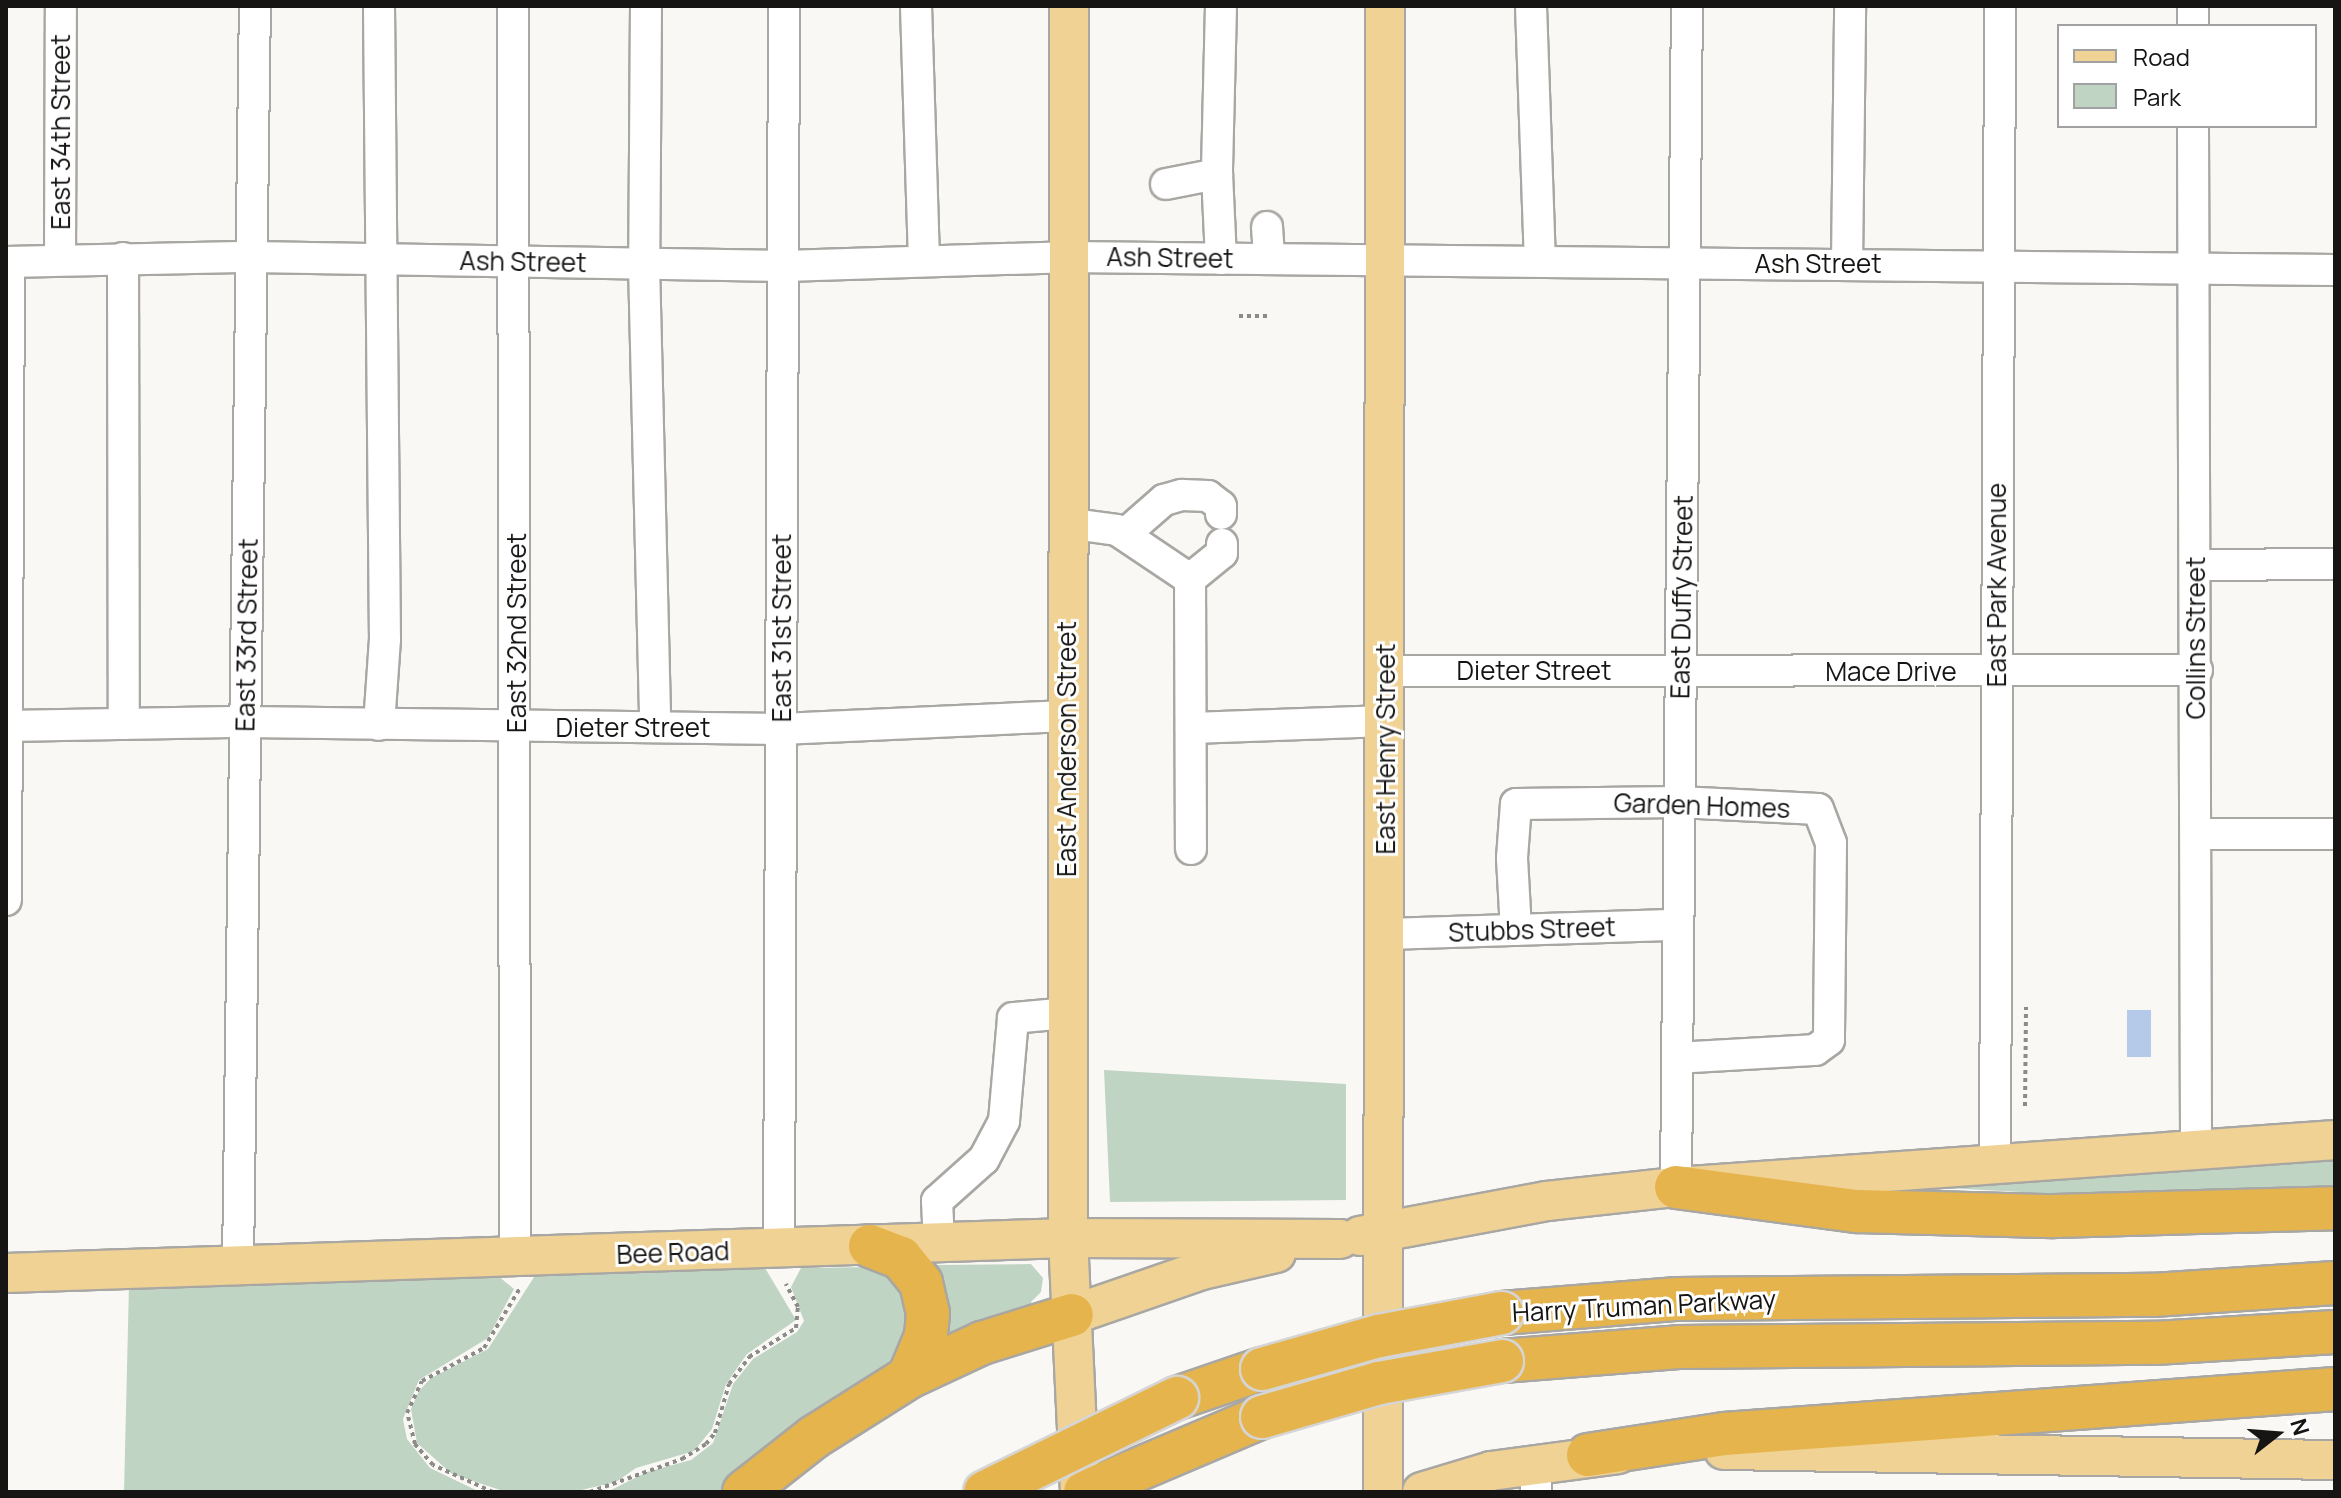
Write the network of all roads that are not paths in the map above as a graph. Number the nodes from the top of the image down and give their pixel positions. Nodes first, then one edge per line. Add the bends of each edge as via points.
1 (61, 6) edge
2 (255, 6) edge
3 (379, 6) edge
4 (513, 6) edge
5 (646, 6) edge
6 (784, 6) edge
7 (916, 6) edge
8 (1069, 6) edge
9 (1221, 6) edge
10 (1385, 6) edge
11 (1531, 6) edge
12 (1687, 6) edge
13 (1850, 6) edge
14 (2000, 6) edge
15 (2193, 128) edge
16 (1217, 174) junction
17 (1166, 184) dead end
18 (1267, 227) dead end
19 (252, 257) junction
20 (1066, 257) junction
21 (60, 258) junction
22 (123, 258) junction
23 (378, 259) junction
24 (1221, 259) junction
25 (1269, 259) junction
26 (1381, 259) junction
27 (924, 261) junction
28 (1540, 261) junction
29 (8, 262) edge
30 (515, 263) junction
31 (644, 264) junction
32 (1685, 264) junction
33 (1847, 264) junction
34 (1998, 265) junction
35 (785, 266) junction
36 (2335, 270) edge
37 (2193, 271) junction
38 (1066, 523) junction
39 (1125, 534) junction
40 (2335, 564) edge
41 (2196, 565) junction
42 (1190, 579) junction
43 (2197, 670) junction
44 (1386, 671) junction
45 (1681, 671) junction
46 (1997, 672) junction
47 (1067, 716) junction
48 (1386, 721) junction
49 (246, 722) junction
50 (124, 724) junction
51 (379, 725) junction
52 (8, 726) edge
53 (655, 726) junction
54 (1192, 728) junction
55 (518, 729) junction
56 (781, 729) junction
57 (1679, 802) junction
58 (2196, 834) junction
59 (2335, 834) edge
60 (1191, 849) dead end
61 (6, 900) edge
62 (1678, 925) junction
63 (1516, 930) junction
64 (1386, 934) junction
65 (1068, 1013) junction
66 (1677, 1058) junction
67 (2335, 1140) edge
68 (2196, 1150) junction
69 (1995, 1164) junction
70 (1676, 1187) junction
71 (2335, 1208) edge
72 (1384, 1232) junction
73 (1068, 1238) junction
74 (1340, 1239) junction
75 (939, 1243) junction
76 (870, 1246) junction
77 (238, 1264) junction
78 (782, 1267) junction
79 (6, 1273) edge
80 (517, 1274) junction
81 (2335, 1283) edge
82 (1072, 1315) junction
83 (2335, 1332) edge
84 (909, 1377) junction
85 (2335, 1389) edge
86 (1588, 1455) junction
87 (2335, 1460) edge
88 (1536, 1478) edge
89 (744, 1492) edge
90 (985, 1492) edge
91 (1082, 1492) edge
92 (1383, 1492) edge
93 (1422, 1492) edge

1 - 21 street, East 34th Street
2 - 19 street, East 33rd Street
3 - 23 street
4 - 30 street, East 32nd Street
5 - 31 street
6 - 35 street, East 31st Street
7 - 27 street
8 - 20 main road, East Anderson Street
9 - 16 street
10 - 26 main road, East Henry Street
11 - 28 street
12 - 32 street, East Duffy Street
13 - 33 street
14 - 34 street, East Park Avenue
15 - 37 street, Collins Street
16 - 17 street
16 - 24 street
18 - 25 street
19 - 22 street, Ash Street
19 - 23 street, Ash Street
19 - 49 street, East 33rd Street
20 - 24 street, Ash Street
20 - 27 street, Ash Street
20 - 38 main road, East Anderson Street
21 - 22 street, Ash Street
21 - 29 street, Ash Street
22 - 50 street
23 - 30 street, Ash Street
23 - 51 street via 385,639
24 - 25 street, Ash Street
25 - 26 street, Ash Street
26 - 28 street, Ash Street
26 - 44 main road, East Henry Street
27 - 35 street, Ash Street
28 - 32 street, Ash Street
29 - 52 street
30 - 31 street, Ash Street
30 - 55 street, East 32nd Street
31 - 35 street, Ash Street
31 - 53 street
32 - 33 street, Ash Street
32 - 45 street, East Duffy Street
33 - 34 street, Ash Street
34 - 37 street, Ash Street
34 - 46 street, East Park Avenue
35 - 56 street, East 31st Street
36 - 37 street, Ash Street
37 - 41 street, Collins Street
38 - 39 street
38 - 47 main road, East Anderson Street
39 - 42 street
39 - 42 street via 1164,500 1208,496 1221,506 1216,559
40 - 41 street
41 - 43 street, Collins Street
42 - 54 street
43 - 46 street, Mace Drive
43 - 58 street, Collins Street
44 - 45 street, Dieter Street
44 - 48 main road, East Henry Street
45 - 46 street, Mace Drive
45 - 57 street, East Duffy Street
46 - 69 street, East Park Avenue
47 - 56 street, Dieter Street
47 - 65 main road, East Anderson Street
48 - 54 street
48 - 64 main road, East Henry Street
49 - 50 street, Dieter Street
49 - 51 street, Dieter Street
49 - 77 street, East 33rd Street
50 - 52 street, Dieter Street
51 - 55 street, Dieter Street
52 - 61 street
53 - 55 street, Dieter Street
53 - 56 street, Dieter Street
54 - 60 street
55 - 80 street, East 32nd Street
56 - 78 street, East 31st Street
57 - 62 street, East Duffy Street
57 - 63 street, Garden Homes via 1516,804
57 - 66 street, Garden Homes via 1818,809 1831,843 1829,1040 1815,1050
58 - 59 street
58 - 68 street, Collins Street
62 - 63 street, Stubbs Street
62 - 66 street, East Duffy Street
63 - 64 street, Stubbs Street
64 - 72 main road, East Henry Street
65 - 73 main road, East Anderson Street
65 - 75 street via 1013,1018 1004,1121 984,1159 937,1201
66 - 70 street, East Duffy Street
67 - 68 main road
68 - 69 main road
69 - 70 main road
70 - 71 highway via 1857,1211 2054,1216
70 - 72 main road via 1547,1201
72 - 74 main road
72 - 92 main road, East Henry Street
73 - 74 main road, Bee Road
73 - 75 main road, Bee Road
73 - 82 main road, East Anderson Street
74 - 82 main road via 1202,1270
75 - 76 main road, Bee Road
76 - 78 main road, Bee Road
76 - 84 highway via 901,1258 921,1283 928,1313 926,1336
77 - 79 main road, Bee Road
77 - 80 main road, Bee Road
78 - 80 main road, Bee Road
81 - 90 highway, Harry Truman Parkway, bridge via 2153,1295 1677,1299 1502,1313 1379,1336 1177,1398
82 - 84 highway via 982,1343
82 - 91 main road, East Anderson Street
83 - 91 highway, Harry Truman Parkway, bridge via 2155,1343 1678,1347 1502,1361 1379,1383 1262,1417
84 - 89 highway via 814,1437
85 - 86 highway via 1724,1434
86 - 87 main road via 1705,1450
86 - 88 main road
88 - 93 main road

